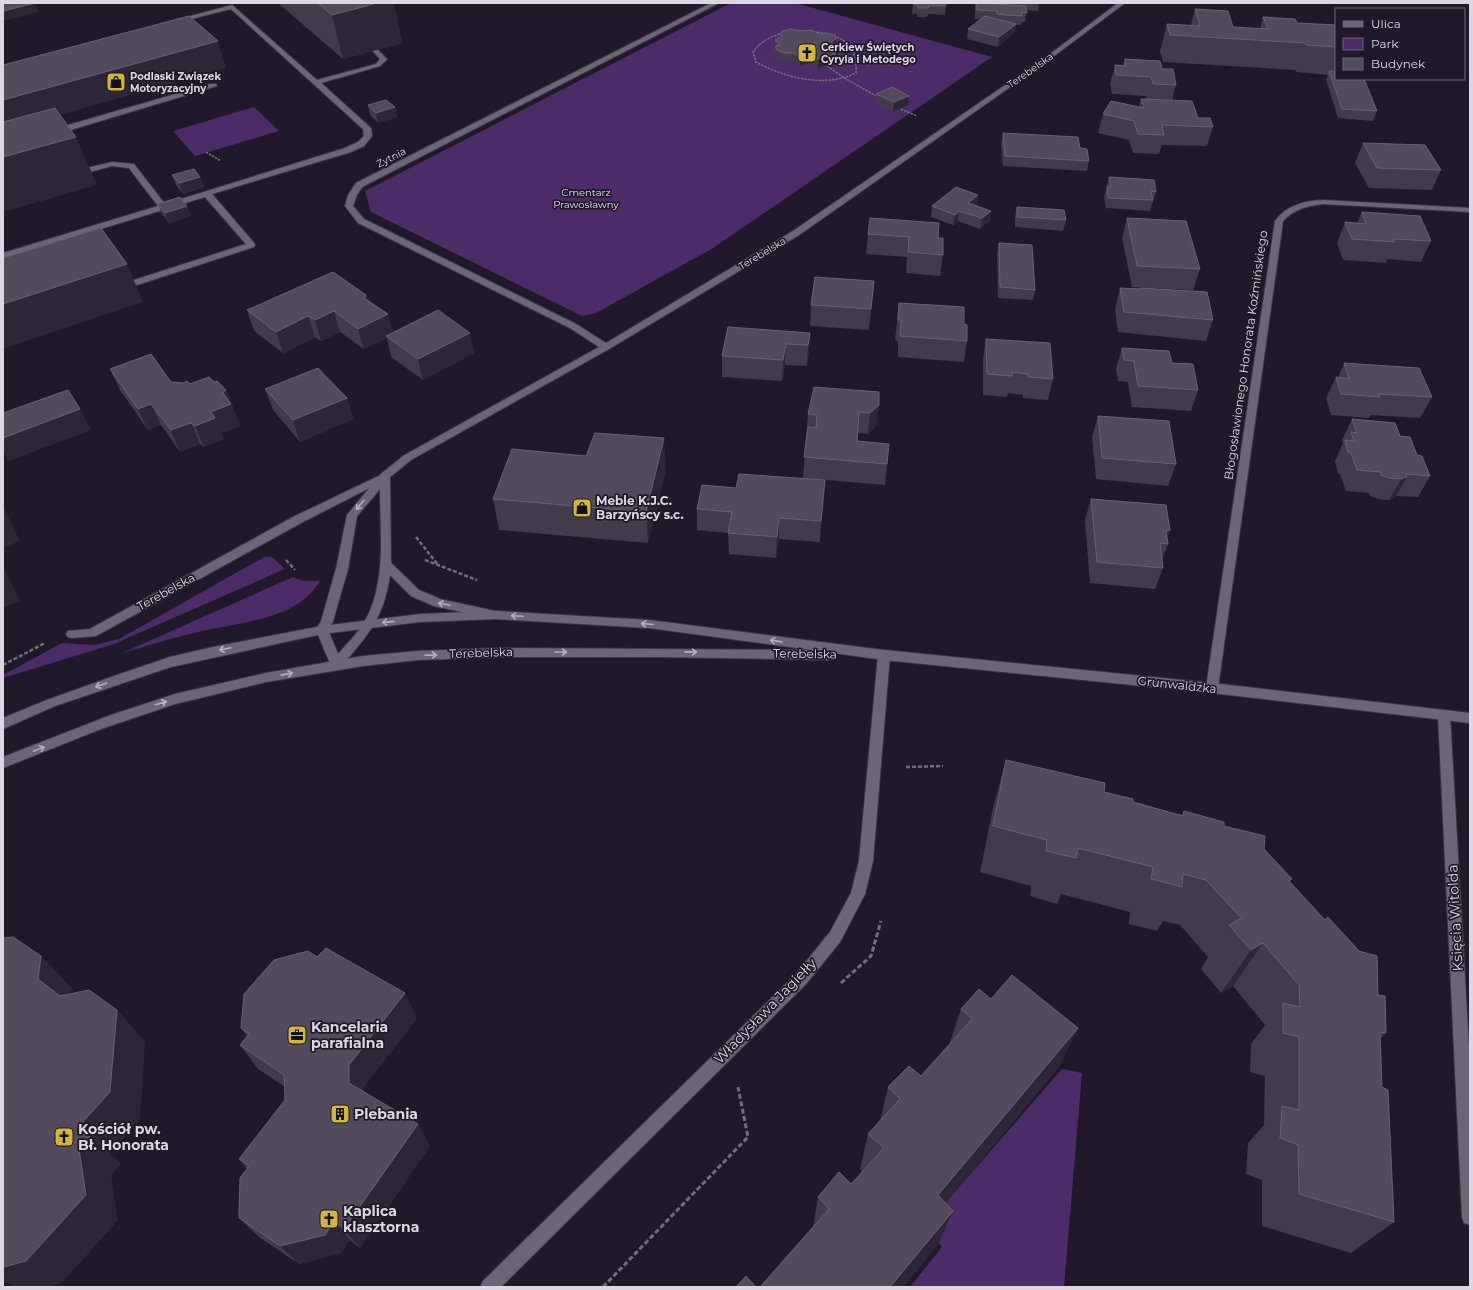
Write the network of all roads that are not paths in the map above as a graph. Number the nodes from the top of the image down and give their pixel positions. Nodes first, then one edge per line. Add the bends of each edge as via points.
1 (716, 3) edge
2 (1122, 3) edge
3 (170, 23) edge
4 (375, 50) dead end
5 (317, 82) junction
6 (213, 86) dead end
7 (48, 134) edge
8 (86, 171) dead end
9 (207, 194) junction
10 (163, 207) junction
11 (1470, 210) edge
12 (3, 256) edge
13 (131, 284) dead end
14 (606, 347) junction
15 (385, 476) junction
16 (385, 564) junction
17 (496, 615) junction
18 (369, 624) junction
19 (322, 630) junction
20 (72, 634) dead end
21 (884, 655) junction
22 (336, 665) junction
23 (1212, 688) junction
24 (50, 703) junction
25 (3, 715) edge
26 (1444, 715) junction
27 (1470, 718) edge
28 (3, 724) edge
29 (3, 764) edge
30 (1470, 1217) edge
31 (488, 1287) edge

1 - 14 street, Żytnia via 359,185 353,192 349,206 361,221 573,326
2 - 14 street, Terebelska via 1048,58 796,233
3 - 5 street via 232,6
4 - 5 street via 384,59 378,66
5 - 9 street via 367,128 368,136 361,144
6 - 7 street
8 - 10 street via 112,164 131,166
9 - 10 street
9 - 13 street via 251,245
10 - 12 street
11 - 23 street, Błogosławionego Honorata Koźmińskiego via 1323,202 1292,208 1284,213 1279,221
14 - 15 street, Terebelska via 407,458
15 - 16 street
15 -> 19 street, Terebelska via 352,515 342,569
15 - 20 street, Terebelska via 297,520 92,633
17 -> 16 street, Terebelska via 438,604 415,593
16 - 18 street via 381,600
17 -> 18 street, Terebelska via 420,618
21 -> 17 street, Terebelska via 648,624
18 - 19 street, Terebelska
18 - 22 street
19 - 22 street
19 -> 24 street, Terebelska via 170,662
22 -> 21 street, Terebelska via 416,656 491,652
21 - 23 street, Grunwaldzka
21 - 31 street, Władysława Jagiełły via 866,860 858,894 835,937 801,978
29 -> 22 street, Terebelska via 152,706 253,680
23 - 26 street, Grunwaldzka
24 - 25 street, Terebelska
24 - 28 street, Terebelska
26 - 27 street, Grunwaldzka
26 - 30 street, Księcia Witolda

